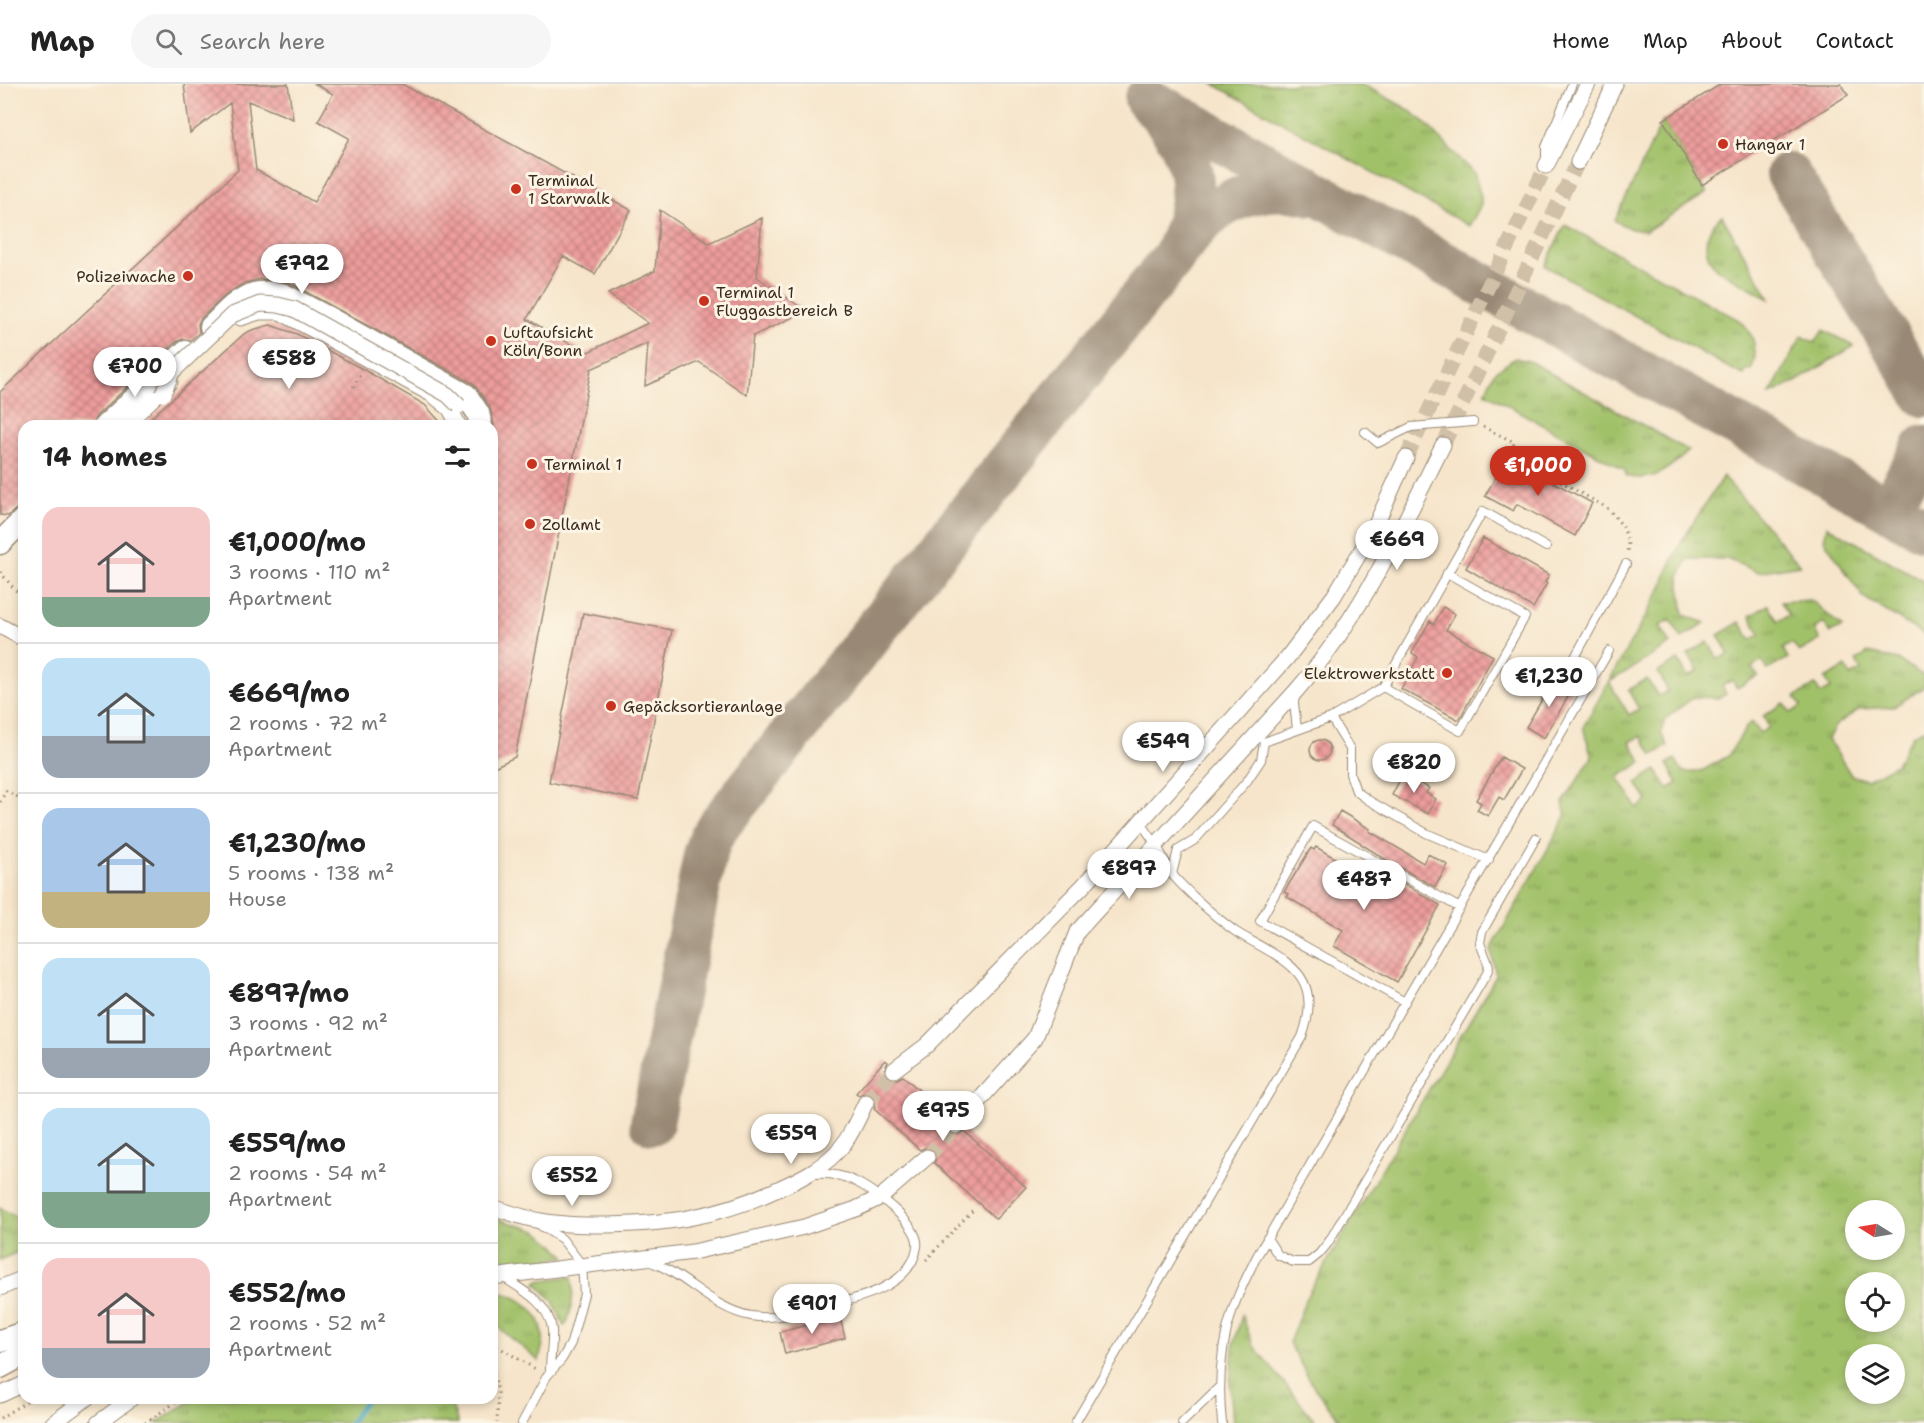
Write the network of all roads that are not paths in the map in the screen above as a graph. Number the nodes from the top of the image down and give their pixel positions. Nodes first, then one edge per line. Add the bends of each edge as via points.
1 (1572, 84) edge
2 (1588, 84) edge
3 (1615, 84) edge
4 (1578, 162) tunnel mouth
5 (1546, 166) joint
6 (111, 420) edge
7 (130, 420) edge
8 (136, 420) edge
9 (456, 420) edge
10 (463, 420) edge
11 (480, 420) edge
12 (1473, 422) road end
13 (1365, 432) dead end
14 (1443, 445) tunnel mouth
15 (1406, 458) tunnel mouth
16 (18, 528) edge
17 (18, 535) edge
18 (3, 547) edge
19 (1546, 547) dead end
20 (1626, 564) road end
21 (1448, 573) junction
22 (0, 626) edge
23 (18, 636) edge
24 (1609, 651) dead end
25 (1593, 677) junction
26 (1383, 687) junction
27 (1296, 691) junction
28 (1332, 718) junction
29 (1297, 729) junction
30 (1140, 823) junction
31 (1536, 838) dead end
32 (1156, 845) junction
33 (1489, 860) junction
34 (1172, 874) junction
35 (1460, 908) junction
36 (1405, 1002) junction
37 (894, 1070) tunnel mouth
38 (866, 1102) tunnel mouth
39 (956, 1126) tunnel mouth
40 (927, 1157) tunnel mouth
41 (809, 1174) junction
42 (881, 1197) junction
43 (498, 1209) edge
44 (529, 1219) junction
45 (1267, 1238) junction
46 (637, 1258) junction
47 (582, 1265) junction
48 (498, 1276) edge
49 (498, 1277) edge
50 (18, 1280) edge
51 (0, 1288) edge
52 (18, 1335) edge
53 (0, 1341) edge
54 (18, 1357) edge
55 (0, 1367) edge
56 (550, 1372) junction
57 (1220, 1386) junction
58 (18, 1387) edge
59 (0, 1395) edge
60 (79, 1404) edge
61 (124, 1404) edge
62 (53, 1423) edge
63 (98, 1423) edge
64 (522, 1423) edge
65 (1075, 1423) edge
66 (1182, 1423) edge
67 (1222, 1423) edge

1 - 5 lane via 1546,147
2 - 5 street
3 - 4 street
6 - 11 street via 242,298 260,292 296,300 466,395
7 - 9 street via 235,320 259,312 280,312 433,395 450,409
8 - 10 street, bridge via 163,394 172,372 232,315 260,304 294,309 448,395 459,406
12 - 13 lane via 1411,427 1378,443
14 - 27 street via 1357,608
15 - 30 street via 1373,531 1334,596 1287,658
16 - 18 street
17 - 18 street
19 - 21 lane via 1483,511
20 - 25 lane via 1574,658
21 - 26 lane
21 - 26 lane via 1525,617 1460,731
22 - 23 street
24 - 25 lane
25 - 33 lane
26 - 28 lane
27 - 29 lane
27 - 32 street
28 - 29 lane
28 - 33 lane via 1350,749 1350,774 1356,791 1426,833
29 - 34 lane via 1264,742 1261,760 1247,781 1195,840 1178,850
30 - 32 lane
30 - 37 street via 984,988 927,1045
31 - 45 lane via 1482,932 1480,943 1489,966 1486,973 1328,1243 1309,1262 1293,1263 1278,1255
32 - 34 lane
32 - 39 street via 1077,932 1035,1038
33 - 35 lane
34 - 65 lane via 1234,930 1287,961 1298,972 1309,1003 1308,1020 1296,1047
35 - 36 lane
35 - 36 lane via 1313,826 1260,921
36 - 45 lane
38 - 41 street via 843,1145
40 - 42 street
41 - 42 lane via 827,1173 853,1180
41 - 44 street via 754,1200 707,1215 663,1223 584,1225
42 - 46 street via 804,1227 693,1252
42 - 46 lane via 913,1229 918,1245 915,1255 909,1268 887,1286 832,1305 774,1317 750,1316 713,1300 672,1272
43 - 44 street
44 - 47 lane via 562,1239
45 - 57 lane via 1232,1311 1222,1354
46 - 47 street
47 - 48 street
47 - 56 lane via 584,1294 571,1343
49 - 56 lane via 528,1293 545,1310 552,1328
50 - 51 street
52 - 53 street
54 - 55 street
56 - 64 lane
57 - 66 lane
57 - 67 lane
58 - 59 street
60 - 62 street
61 - 63 street

